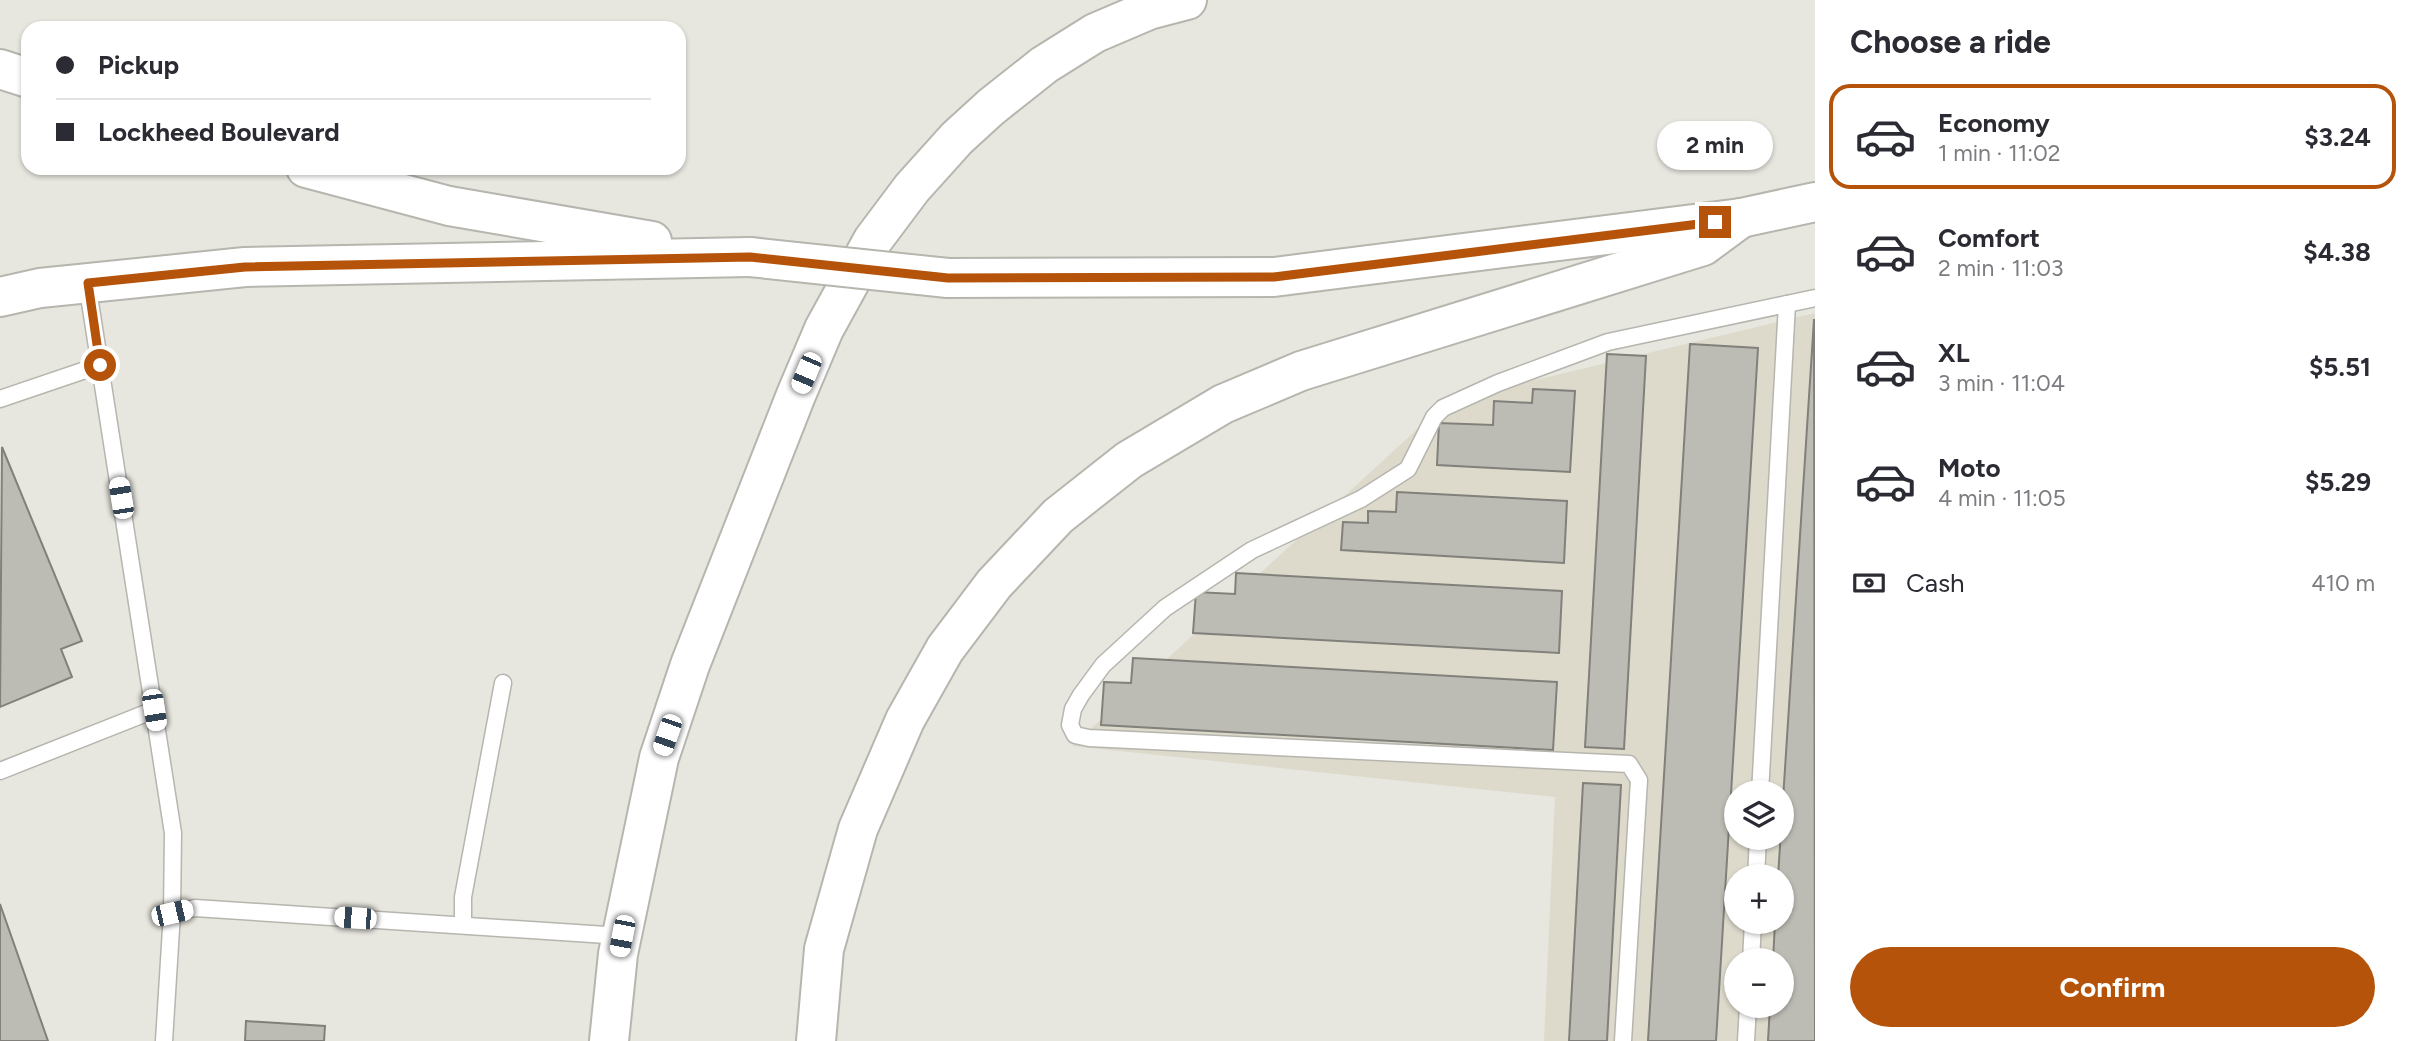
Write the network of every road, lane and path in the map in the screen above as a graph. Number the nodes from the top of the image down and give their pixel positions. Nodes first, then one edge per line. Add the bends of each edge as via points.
1 (1187, 0) edge
2 (0, 69) edge
3 (21, 76) edge
4 (332, 175) edge
5 (1815, 202) edge
6 (1741, 218) junction
7 (750, 257) junction
8 (88, 283) junction
9 (0, 298) edge
10 (1815, 298) edge
11 (1787, 304) junction
12 (100, 365) junction
13 (0, 399) edge
14 (503, 683) dead end
15 (154, 710) junction
16 (0, 771) edge
17 (1761, 780) edge
18 (172, 913) junction
19 (463, 925) junction
20 (622, 936) junction
21 (1747, 1018) edge
22 (164, 1041) edge
23 (609, 1041) edge
24 (816, 1041) edge
25 (1623, 1041) edge
26 (1746, 1041) edge

1 - 20 main road via 1149,10 1096,33 1044,65 957,138 873,240 824,329 690,665 659,758
2 - 3 main road
4 - 7 main road via 449,206
5 - 6 main road
6 - 7 main road, bridge via 1274,277 948,278
6 - 24 main road via 1703,246 1301,371 1223,404 1129,460 1058,516 993,584 945,649 905,720 858,829 824,949
7 - 8 main road via 245,267
8 - 9 main road
8 - 12 lane
10 - 11 lane
11 - 17 lane
11 - 25 lane via 1608,342 1443,408 1408,469 1361,499 1252,550 1165,608 1103,665 1073,709 1070,725 1075,735 1089,738 1629,764 1639,780
12 - 13 lane
12 - 15 lane
14 - 19 lane via 463,897
15 - 16 lane
15 - 18 lane via 173,833
18 - 19 lane via 195,908
18 - 22 lane
19 - 20 lane
20 - 23 main road
21 - 26 lane

